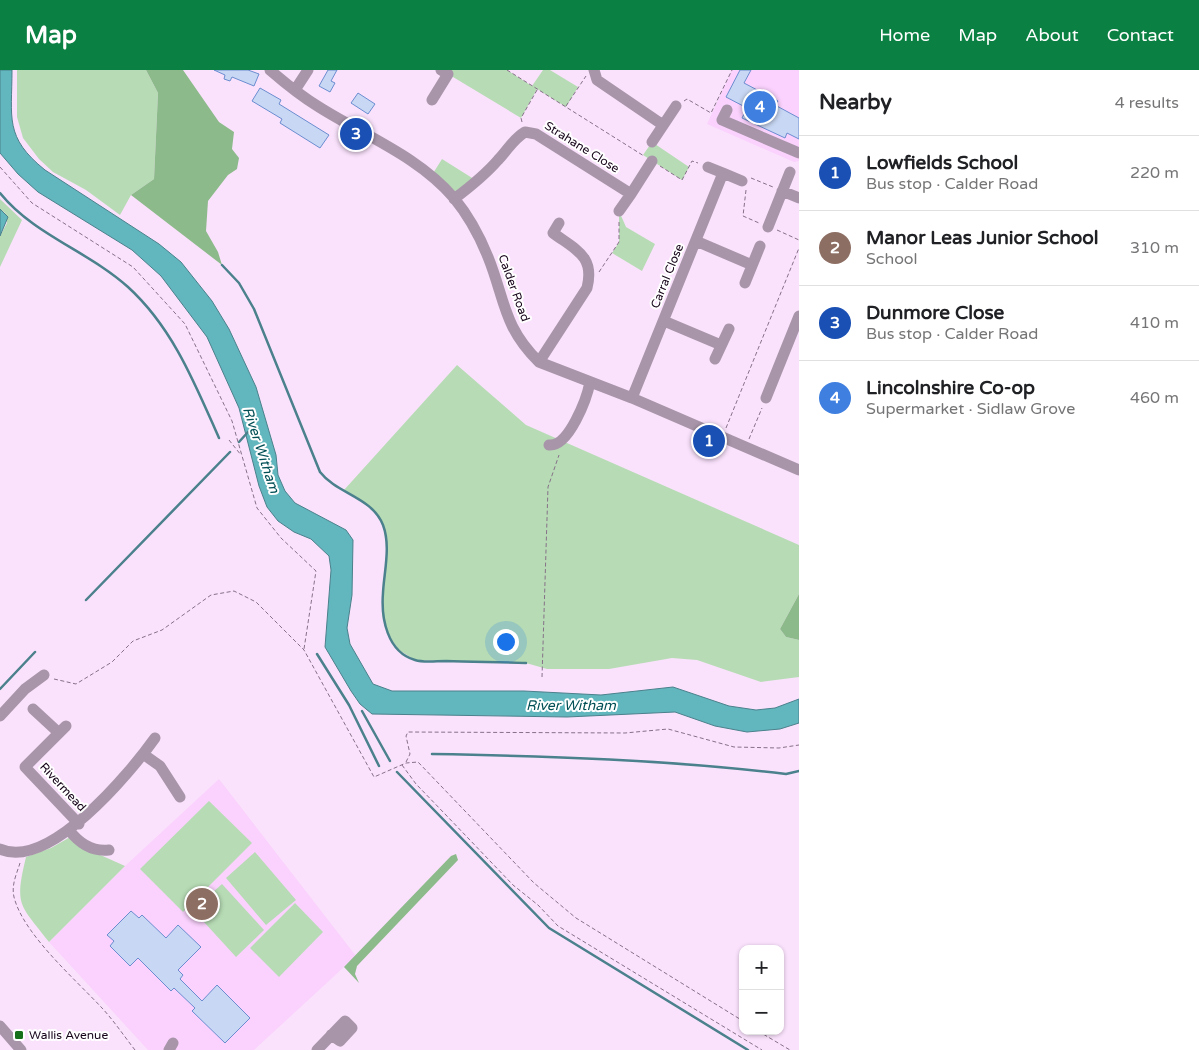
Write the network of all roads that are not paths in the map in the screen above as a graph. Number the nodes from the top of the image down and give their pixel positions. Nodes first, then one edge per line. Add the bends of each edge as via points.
1 (270, 70) edge
2 (308, 70) edge
3 (594, 70) edge
4 (447, 71) edge
5 (295, 90) junction
6 (432, 100) dead end
7 (676, 106) road end
8 (727, 110) dead end
9 (663, 125) junction
10 (652, 142) dead end
11 (799, 153) edge
12 (652, 161) road end
13 (708, 167) road end
14 (790, 172) dead end
15 (724, 173) junction
16 (742, 181) road end
17 (782, 191) junction
18 (630, 194) junction
19 (799, 198) edge
20 (454, 199) junction
21 (619, 211) road end
22 (559, 223) dead end
23 (768, 226) dead end
24 (696, 241) junction
25 (760, 246) dead end
26 (752, 265) junction
27 (745, 282) dead end
28 (664, 321) junction
29 (798, 321) edge
30 (728, 329) dead end
31 (722, 345) junction
32 (715, 359) dead end
33 (539, 362) junction
34 (590, 382) junction
35 (632, 398) junction
36 (766, 398) road end
37 (549, 445) dead end
38 (799, 470) edge
39 (44, 675) road end
40 (33, 709) dead end
41 (0, 716) edge
42 (154, 738) dead end
43 (143, 754) junction
44 (180, 797) dead end
45 (74, 827) junction
46 (0, 849) edge
47 (109, 850) dead end
48 (0, 1026) edge
49 (331, 1035) dead end
50 (21, 1050) edge
51 (316, 1050) edge

1 - 5 street, Calder Road
2 - 5 street
3 - 9 street via 597,80
4 - 6 street
5 - 20 street, Calder Road via 432,175
7 - 9 street
8 - 11 street via 722,120
9 - 10 street
12 - 18 street
13 - 15 street
14 - 17 street
15 - 16 street
15 - 24 street, Carral Close
17 - 19 street
17 - 23 street
18 - 20 street, Strahane Close via 536,134 524,132 511,142 487,172
18 - 21 street
20 - 33 street, Calder Road via 474,227 488,257 508,319
22 - 33 street via 553,233 582,255 589,265 590,274 587,288
24 - 26 street, Carral Close
24 - 28 street, Carral Close
25 - 26 street
26 - 27 street
28 - 31 street, Carral Close
28 - 35 street, Carral Close
29 - 36 street
30 - 31 street
31 - 32 street
33 - 34 street, Calder Road
34 - 35 street, Calder Road
34 - 37 street via 568,435 561,442
35 - 38 street, Calder Road
39 - 41 street via 25,689
40 - 45 street, Rivermead via 63,730 22,770
42 - 43 street, Rivermead
43 - 44 street via 160,766
43 - 45 street, Rivermead via 116,787
45 - 46 street, Rivermead via 24,851
45 - 47 street via 84,844 101,851
48 - 50 street
49 - 51 street

